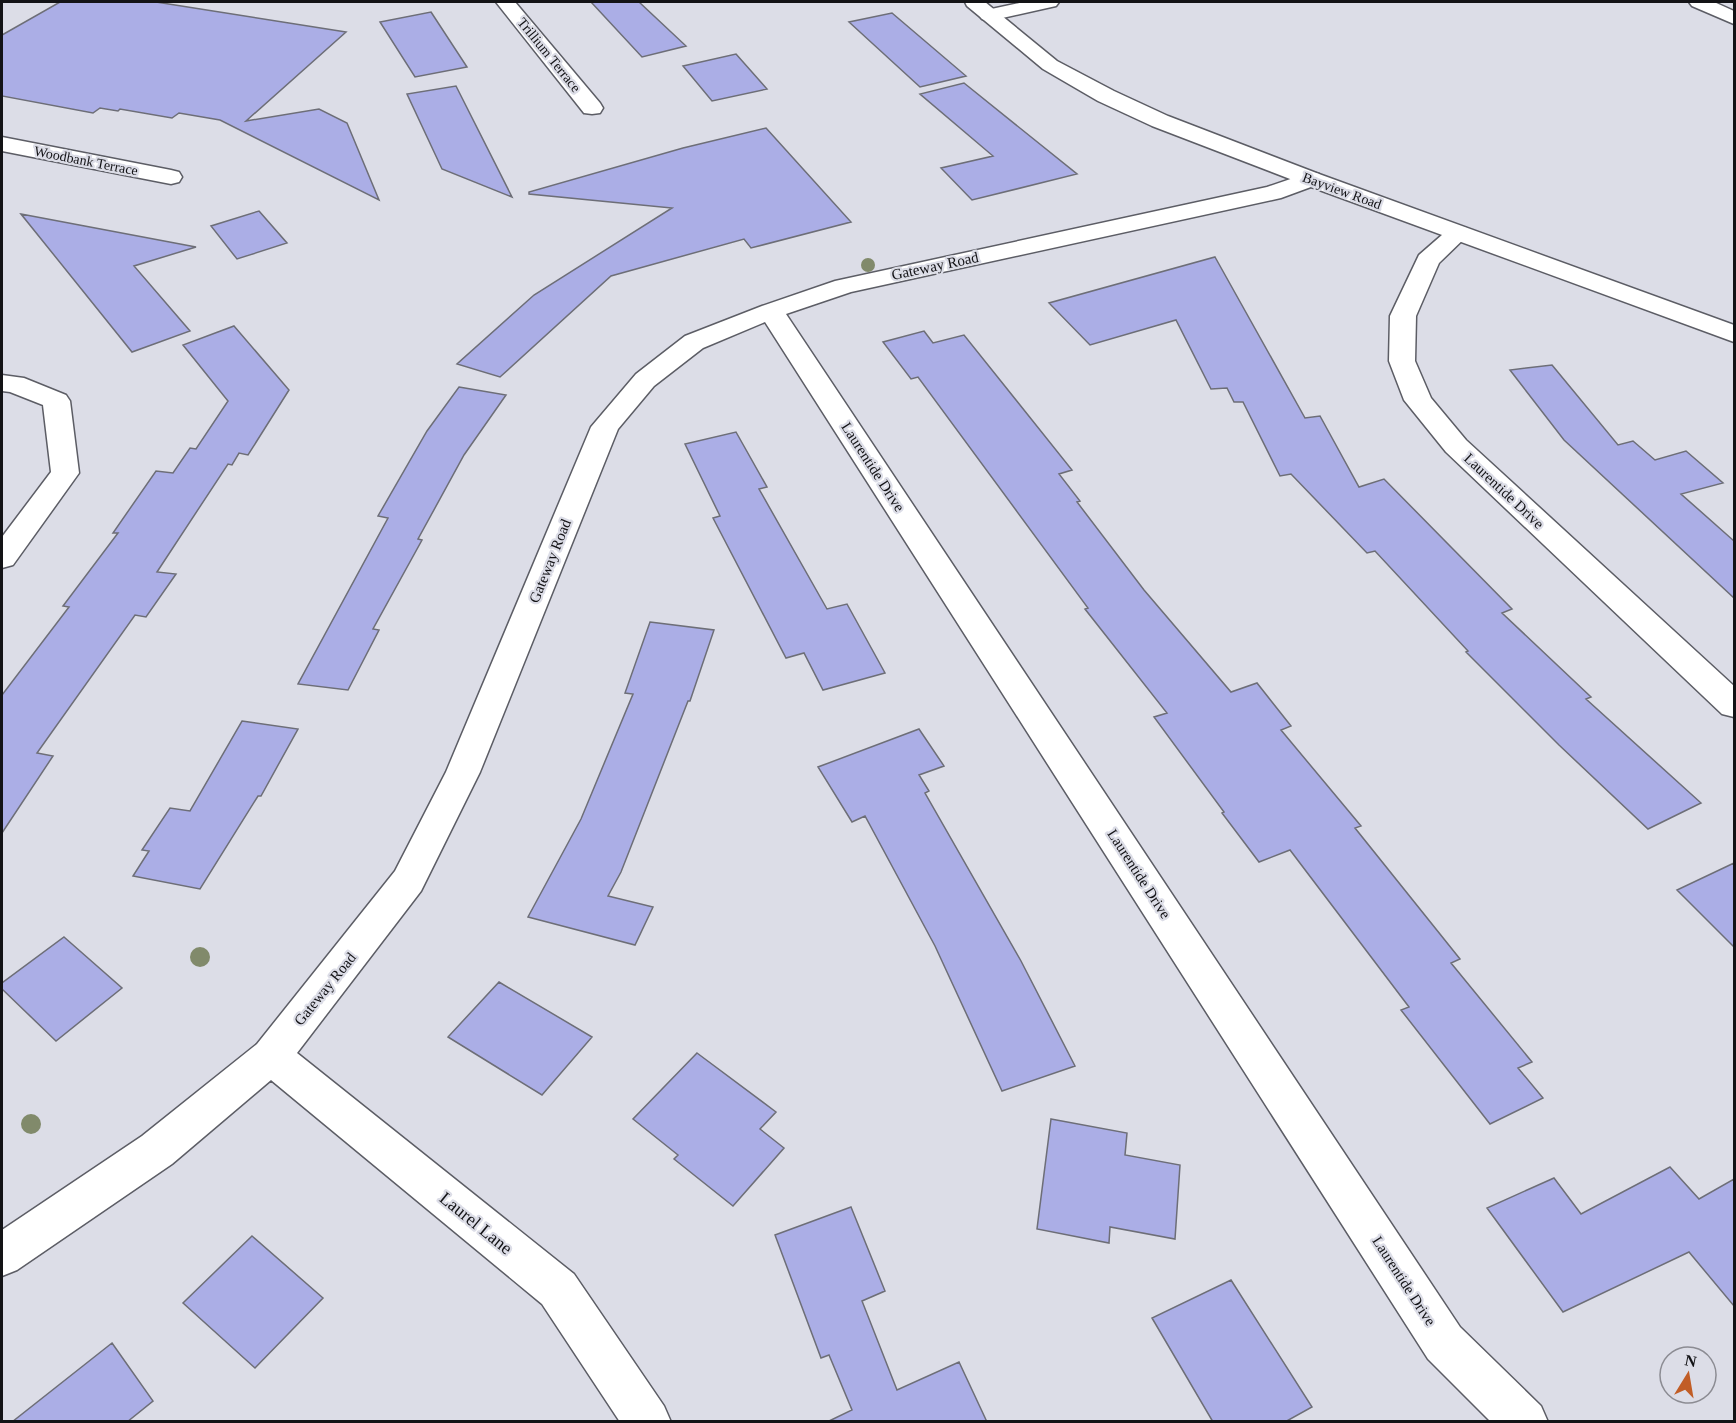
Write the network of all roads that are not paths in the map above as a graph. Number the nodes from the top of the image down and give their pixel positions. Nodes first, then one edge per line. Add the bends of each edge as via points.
1 (505, 2) edge
2 (1049, 2) edge
3 (1699, 2) edge
4 (982, 8) edge
5 (1734, 18) edge
6 (592, 108) dead end
7 (2, 144) edge
8 (171, 177) dead end
9 (1311, 179) junction
10 (1458, 233) junction
11 (771, 311) junction
12 (1734, 333) edge
13 (2, 383) edge
14 (2, 558) edge
15 (1734, 705) edge
16 (271, 1056) junction
17 (2, 1255) edge
18 (648, 1422) edge
19 (1525, 1422) edge

1 - 6 street, Trillium Terrace
2 - 4 street
3 - 5 street
4 - 9 street, Bayview Road via 1050,65 1106,96
7 - 8 street, Woodbank Terrace
9 - 10 street, Bayview Road
9 - 11 street, Gateway Road via 1274,193 844,286
10 - 12 street, Bayview Road
10 - 15 street, Laurentide Drive via 1428,260 1403,316 1402,361 1418,400 1456,446
11 - 16 street, Gateway Road via 694,342 645,381 605,428 463,772 408,881
11 - 19 street, Laurentide Drive via 1444,1343
13 - 14 street via 15,384 56,401 65,473
16 - 17 street, Gateway Road via 157,1150
16 - 18 street, Laurel Lane via 558,1289

